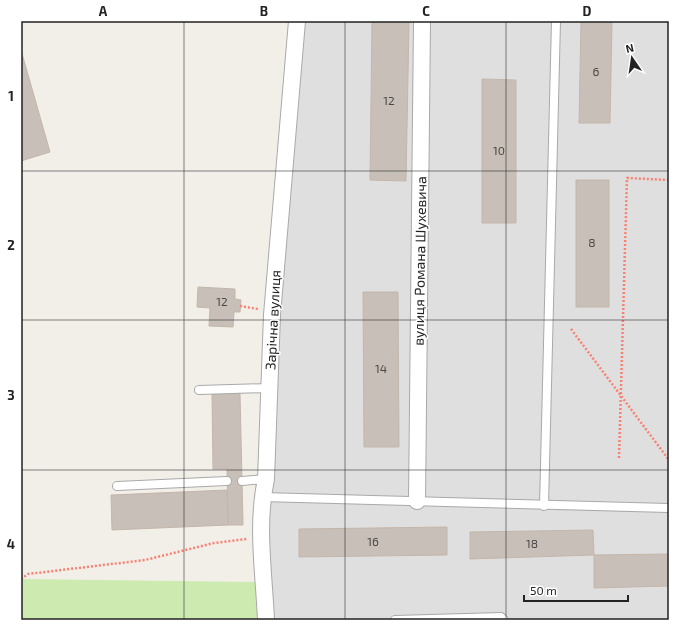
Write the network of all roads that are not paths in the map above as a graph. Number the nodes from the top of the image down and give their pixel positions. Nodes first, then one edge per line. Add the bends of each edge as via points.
1 (297, 21) edge
2 (422, 21) edge
3 (556, 21) edge
4 (269, 388) junction
5 (199, 390) dead end
6 (266, 479) junction
7 (242, 480) dead end
8 (227, 481) dead end
9 (117, 486) dead end
10 (262, 496) junction
11 (417, 501) junction
12 (544, 506) junction
13 (669, 508) edge
14 (266, 620) edge
15 (395, 620) edge
16 (504, 620) edge

1 - 4 street, Зарічна вулиця via 272,315
2 - 11 street, вулиця Романа Шухевича
3 - 12 lane
4 - 5 lane
4 - 6 street, Зарічна вулиця
6 - 7 lane
6 - 10 street, Зарічна вулиця
8 - 9 lane
10 - 11 lane
10 - 14 street, Зарічна вулиця via 261,538
11 - 12 lane
12 - 13 lane
15 - 16 lane via 501,617

